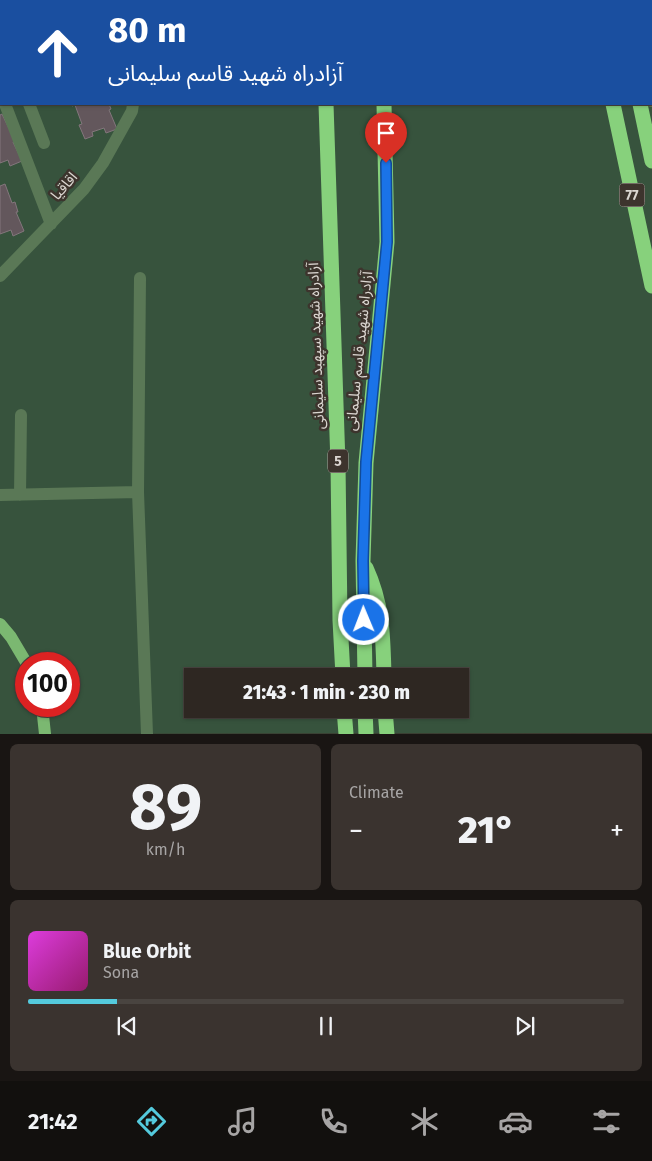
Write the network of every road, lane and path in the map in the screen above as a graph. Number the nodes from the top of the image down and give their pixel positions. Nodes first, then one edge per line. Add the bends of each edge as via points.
1 (5, 105) edge
2 (29, 105) edge
3 (133, 105) edge
4 (326, 105) edge
5 (384, 105) edge
6 (612, 105) edge
7 (640, 105) edge
8 (44, 143) dead end
9 (652, 161) edge
10 (51, 224) junction
11 (0, 276) edge
12 (140, 278) dead end
13 (652, 286) edge
14 (21, 415) dead end
15 (138, 492) junction
16 (0, 495) edge
17 (20, 495) junction
18 (363, 561) junction
19 (0, 624) edge
20 (20, 652) edge
21 (343, 668) edge
22 (365, 668) edge
23 (384, 668) edge
24 (43, 717) edge
25 (345, 718) edge
26 (365, 718) edge
27 (386, 718) edge
28 (45, 734) edge
29 (147, 734) edge
30 (346, 734) edge
31 (366, 734) edge
32 (387, 734) edge

1 - 10 street
2 - 8 street
3 - 10 street, اقاقیا via 103,163
4 - 21 highway, آزادراه شهید سپهبد سلیمانی / 5
5 - 18 highway, آزادراه شهید قاسم سلیمانی / 5 via 387,242 366,462
6 - 13 highway, 77
7 - 9 highway
10 - 11 street, اقاقیا
12 - 15 street
14 - 17 street
15 - 17 street
15 - 29 street
16 - 17 street
18 - 22 highway, 5
18 - 23 highway via 381,612
19 - 20 main road
24 - 28 main road
25 - 30 highway
26 - 31 highway
27 - 32 highway

